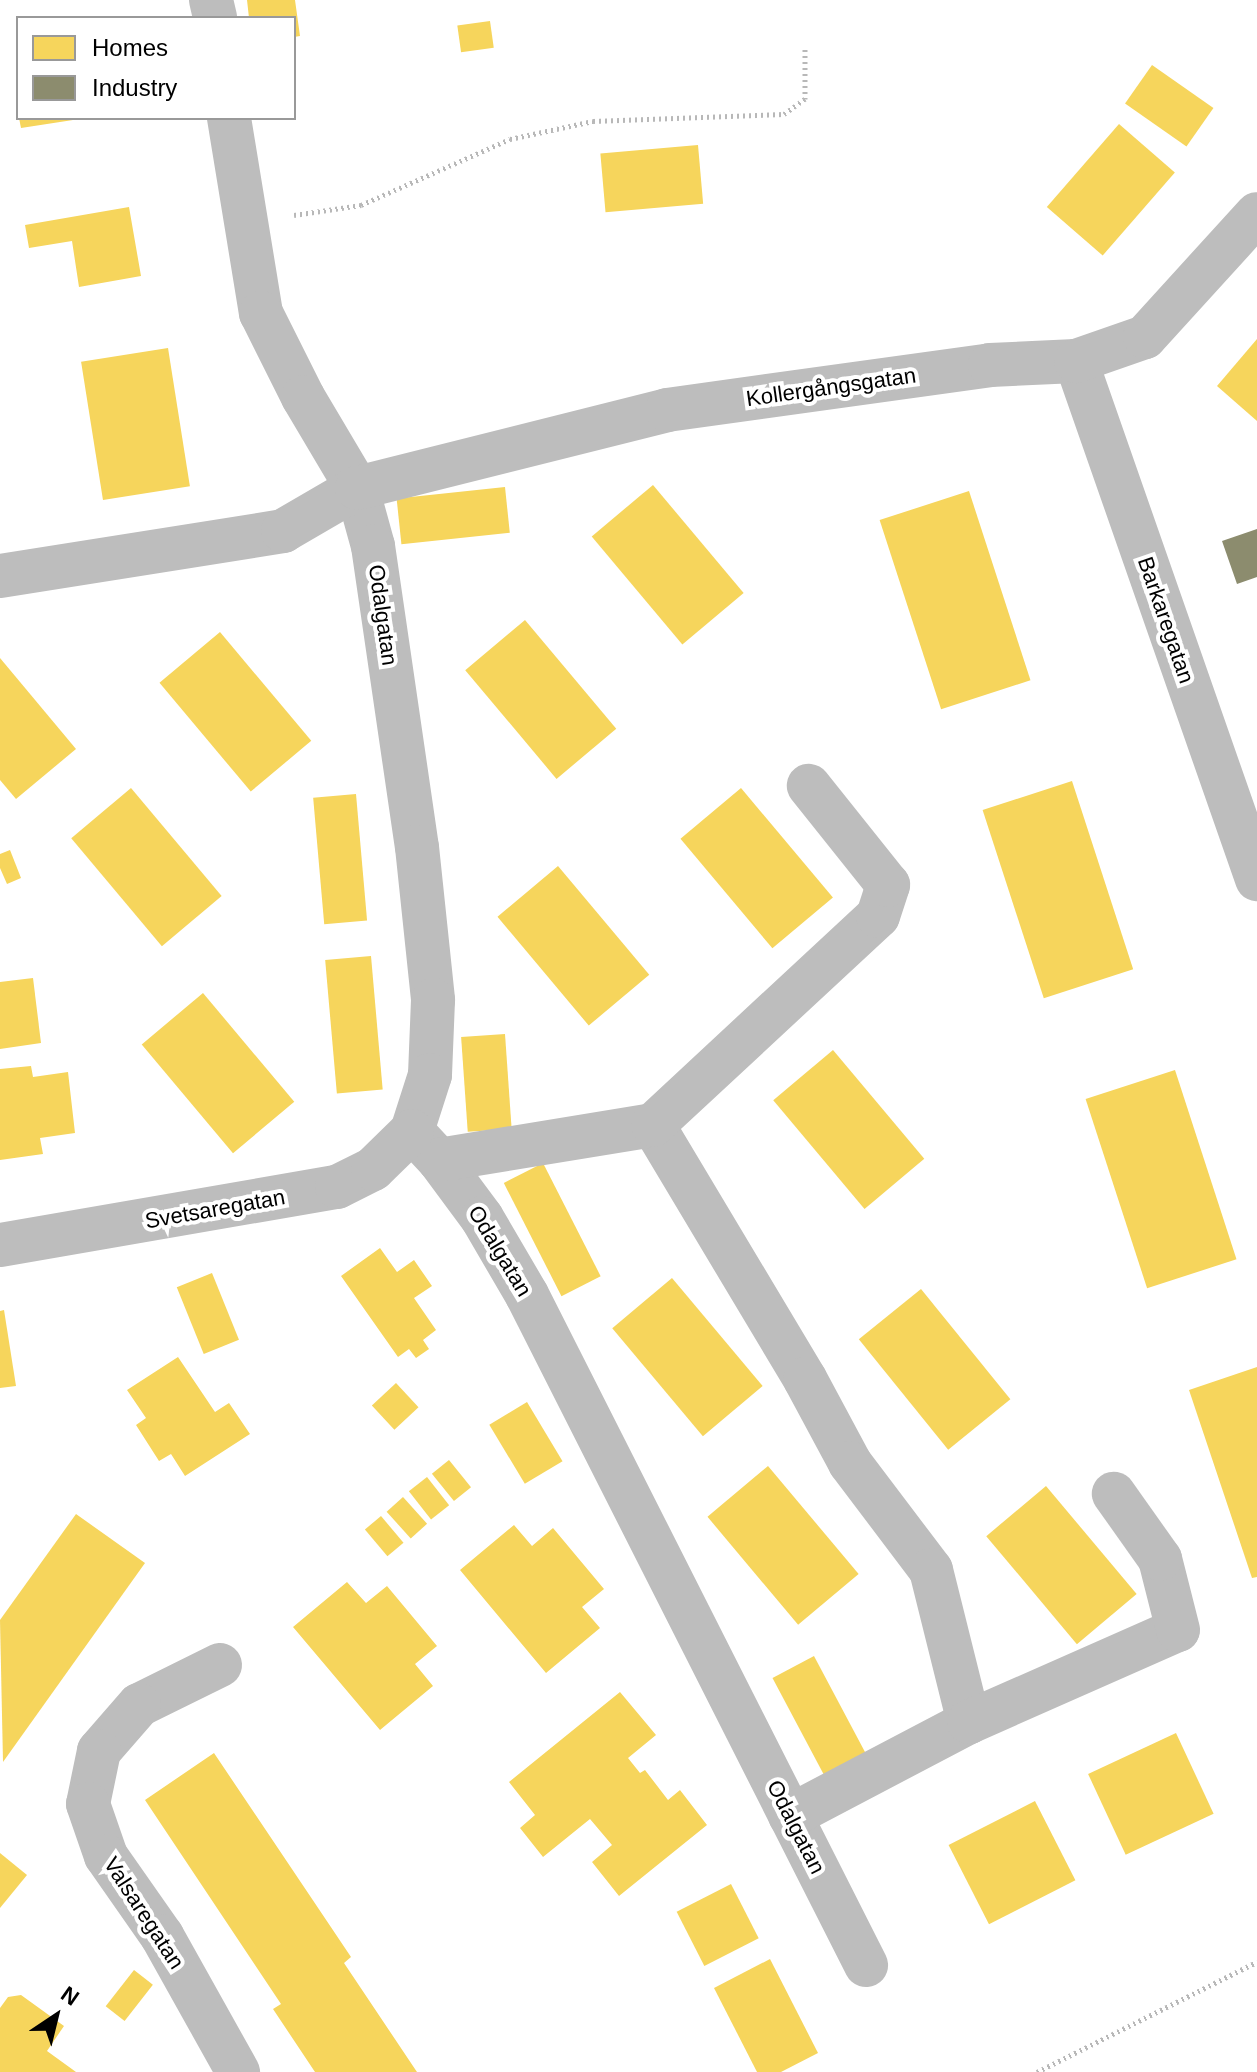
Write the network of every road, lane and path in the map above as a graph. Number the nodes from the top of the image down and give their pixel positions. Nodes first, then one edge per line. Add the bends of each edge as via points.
1 (805, 48) dead end
2 (229, 120) edge
3 (1257, 214) edge
4 (245, 216) junction
5 (1076, 361) junction
6 (357, 488) junction
7 (0, 576) edge
8 (809, 786) dead end
9 (1257, 879) edge
10 (653, 1125) junction
11 (425, 1145) junction
12 (0, 1245) edge
13 (1114, 1494) dead end
14 (220, 1665) dead end
15 (969, 1722) junction
16 (790, 1816) junction
17 (1257, 1962) edge
18 (866, 1965) dead end
19 (238, 2072) edge
20 (1037, 2072) edge

1 - 4 path via 805,99 784,114 593,121 510,139 361,205 307,215
2 - 4 street, Odalgatan
3 - 5 street, Kollergångsgatan via 1145,337
4 - 6 street, Odalgatan via 261,313
5 - 6 street, Kollergångsgatan via 990,365 667,410
5 - 9 street, Barkaregatan
6 - 7 street via 283,531
6 - 11 street, Odalgatan via 373,546 417,847 433,1000
8 - 10 street via 888,885 878,916
10 - 11 street
10 - 15 street via 850,1463 931,1570
11 - 12 street, Svetsaregatan via 337,1187
11 - 16 street, Odalgatan via 482,1218 527,1295
13 - 15 street via 1160,1559 1178,1630
14 - 19 street, Valsaregatan via 139,1705 99,1751 88,1804 106,1856 162,1936
15 - 16 street
16 - 18 street, Odalgatan
17 - 20 path

